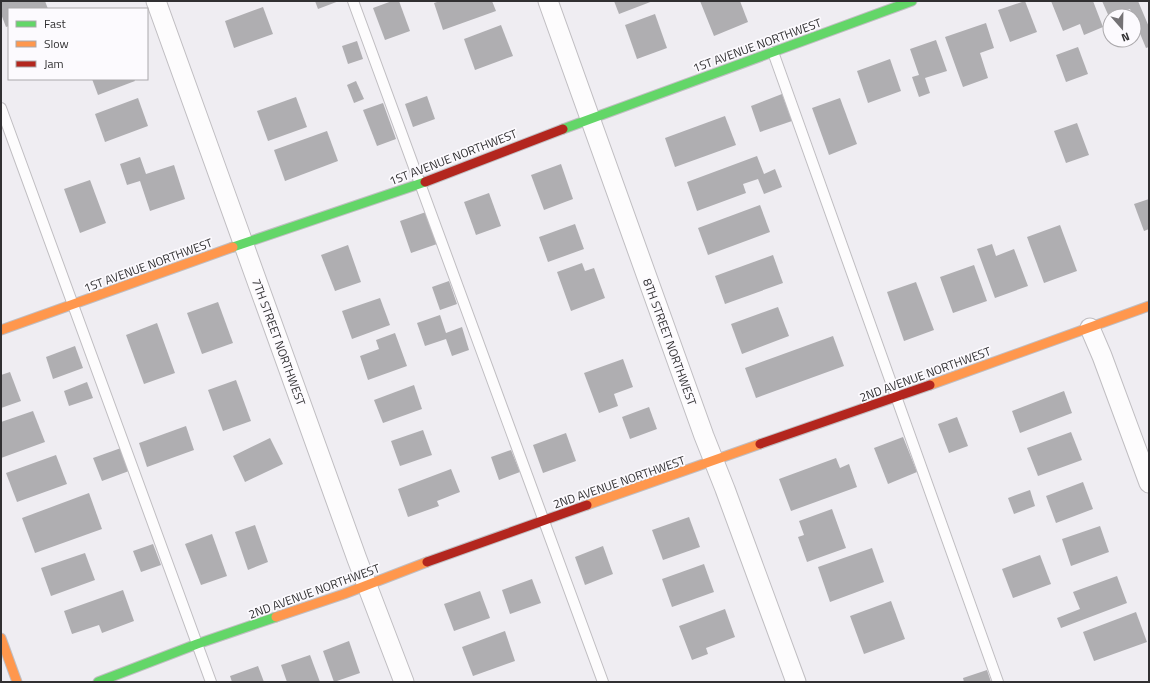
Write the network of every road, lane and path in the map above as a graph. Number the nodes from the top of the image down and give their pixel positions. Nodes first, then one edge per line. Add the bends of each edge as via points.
1 (156, 1) edge
2 (353, 1) edge
3 (548, 1) edge
4 (912, 1) edge
5 (773, 52) junction
6 (1, 108) edge
7 (590, 119) junction
8 (420, 184) junction
9 (244, 243) junction
10 (73, 304) junction
11 (1149, 306) edge
12 (1090, 328) junction
13 (1, 330) edge
14 (896, 397) junction
15 (715, 462) junction
16 (1149, 483) edge
17 (543, 520) junction
18 (368, 585) junction
19 (1, 638) edge
20 (197, 644) junction
21 (17, 682) edge
22 (98, 682) edge
23 (211, 682) edge
24 (404, 682) edge
25 (602, 682) edge
26 (796, 682) edge
27 (998, 682) edge

1 - 9 street, 7TH STREET NORTHWEST
2 - 8 lane
3 - 7 street, 8TH STREET NORTHWEST
4 - 5 street, 1ST AVENUE NORTHWEST
5 - 7 street, 1ST AVENUE NORTHWEST
5 - 14 lane
6 - 10 lane
7 - 8 street, 1ST AVENUE NORTHWEST
7 - 15 street, 8TH STREET NORTHWEST
8 - 9 street, 1ST AVENUE NORTHWEST
8 - 17 lane
9 - 10 street, 1ST AVENUE NORTHWEST
9 - 18 street, 7TH STREET NORTHWEST
10 - 13 street, 1ST AVENUE NORTHWEST
10 - 20 lane
11 - 12 street, 2ND AVENUE NORTHWEST
12 - 14 street, 2ND AVENUE NORTHWEST
12 - 16 street
14 - 15 street, 2ND AVENUE NORTHWEST
14 - 27 lane
15 - 17 street, 2ND AVENUE NORTHWEST
15 - 26 street, 8TH STREET NORTHWEST
17 - 18 street, 2ND AVENUE NORTHWEST
17 - 25 lane
18 - 20 street, 2ND AVENUE NORTHWEST
18 - 24 street, 7TH STREET NORTHWEST
19 - 21 street
20 - 22 street, 2ND AVENUE NORTHWEST
20 - 23 lane

